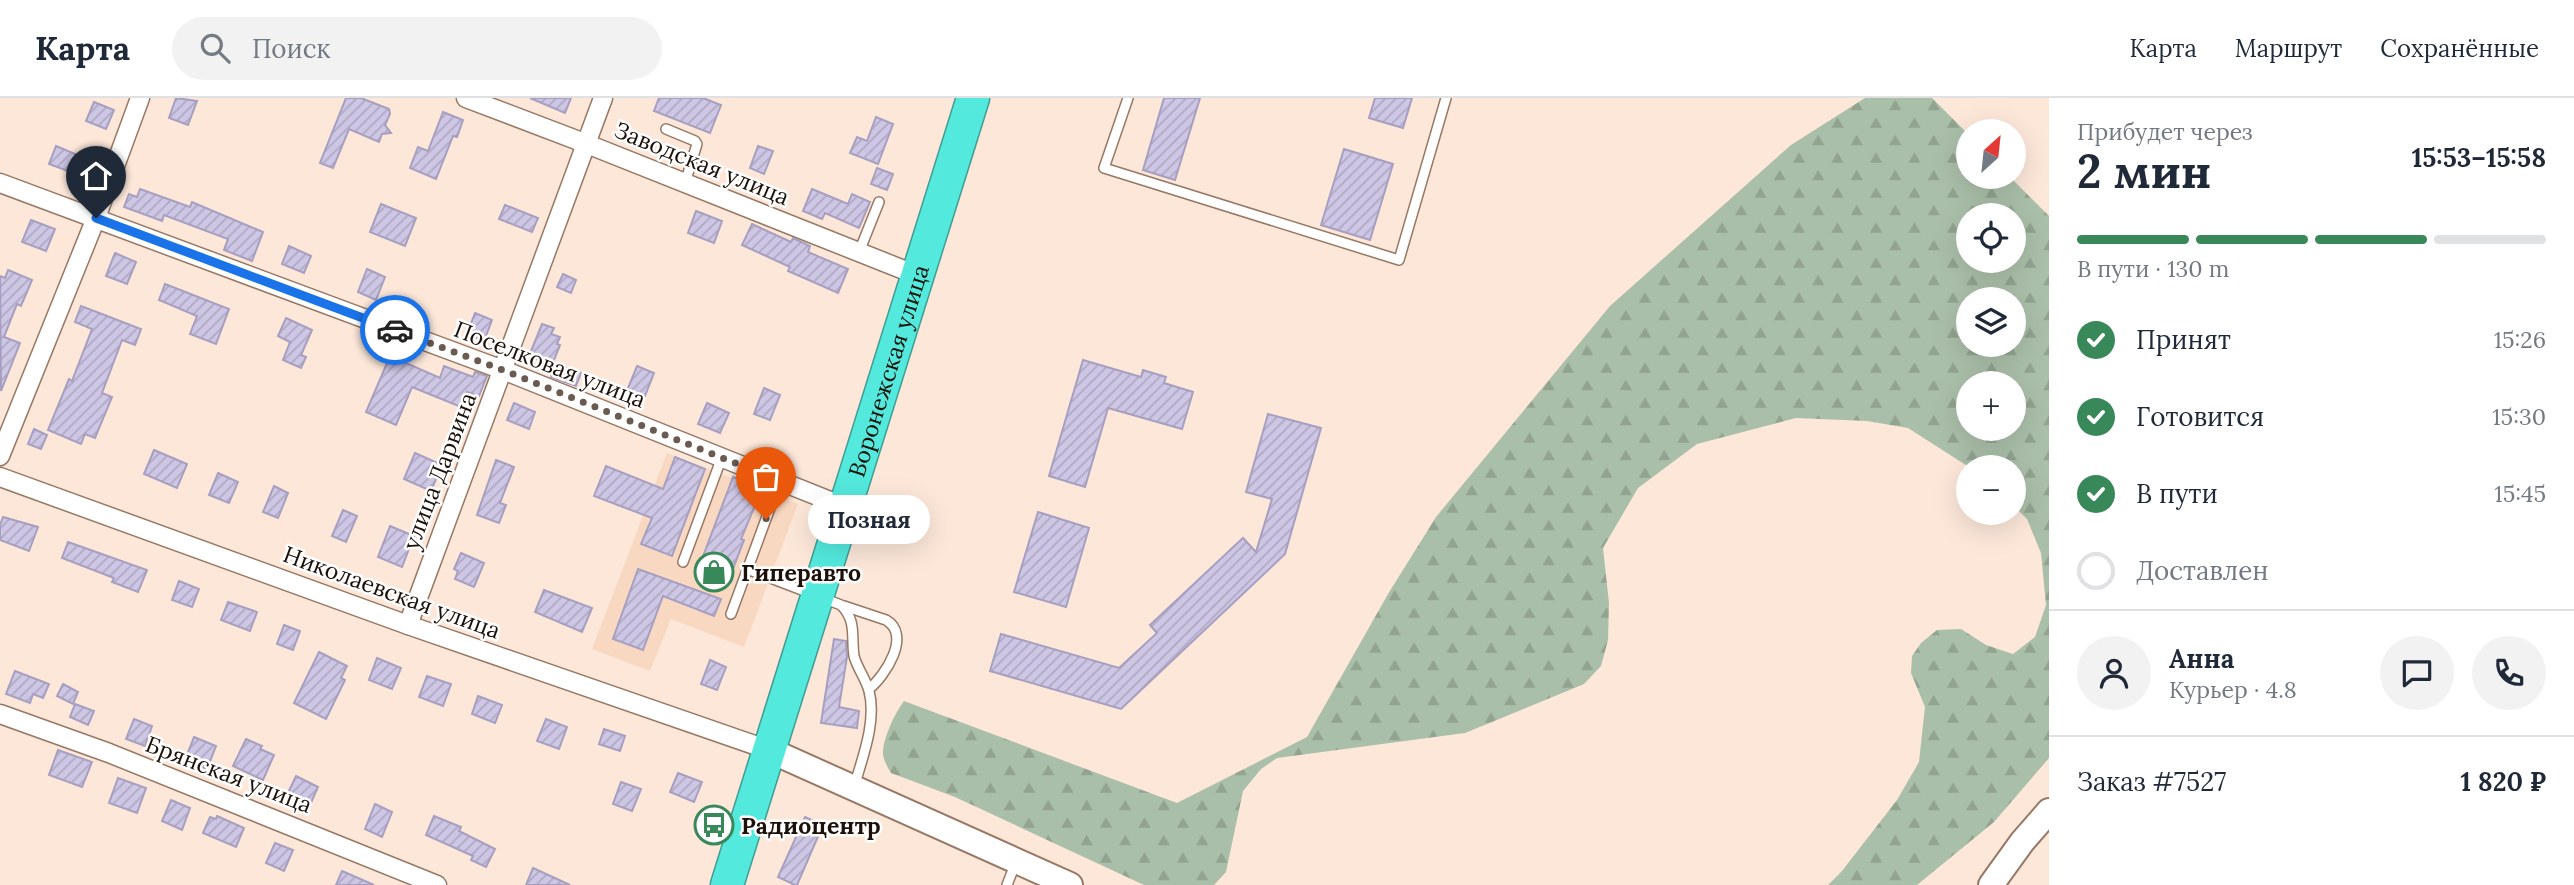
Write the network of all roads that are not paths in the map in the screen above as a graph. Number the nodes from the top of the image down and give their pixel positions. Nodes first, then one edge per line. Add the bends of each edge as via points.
1 (140, 98) edge
2 (466, 98) edge
3 (603, 98) edge
4 (973, 98) edge
5 (1128, 98) edge
6 (1446, 98) edge
7 (666, 129) dead end
8 (587, 144) junction
9 (0, 183) edge
10 (685, 183) junction
11 (879, 202) dead end
12 (96, 218) junction
13 (859, 252) junction
14 (919, 276) junction
15 (503, 370) junction
16 (0, 456) edge
17 (722, 457) junction
18 (0, 477) edge
19 (780, 481) junction
20 (845, 507) junction
21 (683, 562) dead end
22 (747, 569) junction
23 (829, 601) junction
24 (731, 614) dead end
25 (408, 625) junction
26 (869, 690) junction
27 (0, 715) edge
28 (769, 750) junction
29 (854, 788) junction
30 (2049, 811) edge
31 (1017, 860) junction
32 (437, 885) edge
33 (727, 885) edge
34 (1007, 885) edge
35 (1070, 885) edge
36 (1991, 885) edge

1 - 12 street
2 - 8 street, Заводская улица
3 - 8 street, улица Дарвина
4 - 14 highway, Воронежская улица
5 - 6 lane via 1104,168 1399,260
7 - 10 lane via 698,144
8 - 10 street, Заводская улица
8 - 15 street, улица Дарвина
9 - 12 street, Поселковая улица
10 - 13 street, Заводская улица
11 - 13 lane
12 - 15 street, Поселковая улица
12 - 16 street
13 - 14 street, Заводская улица
14 - 20 highway, Воронежская улица
15 - 17 street, Поселковая улица
15 - 25 street, улица Дарвина
17 - 19 street, Поселковая улица
17 - 21 lane
18 - 25 street, Николаевская улица
19 - 20 street, Поселковая улица
19 - 22 lane
20 - 23 highway, Воронежская улица
22 - 23 lane
22 - 24 lane
23 - 26 lane via 850,614 855,658
23 - 26 lane via 892,623 896,632 893,657 881,680
23 - 28 highway, Воронежская улица
25 - 28 street, Николаевская улица
26 - 29 lane via 870,720
27 - 32 street, Брянская улица via 109,753
28 - 29 main road
28 - 33 highway, Воронежская улица
29 - 31 main road
30 - 36 main road
31 - 34 lane
31 - 35 main road

